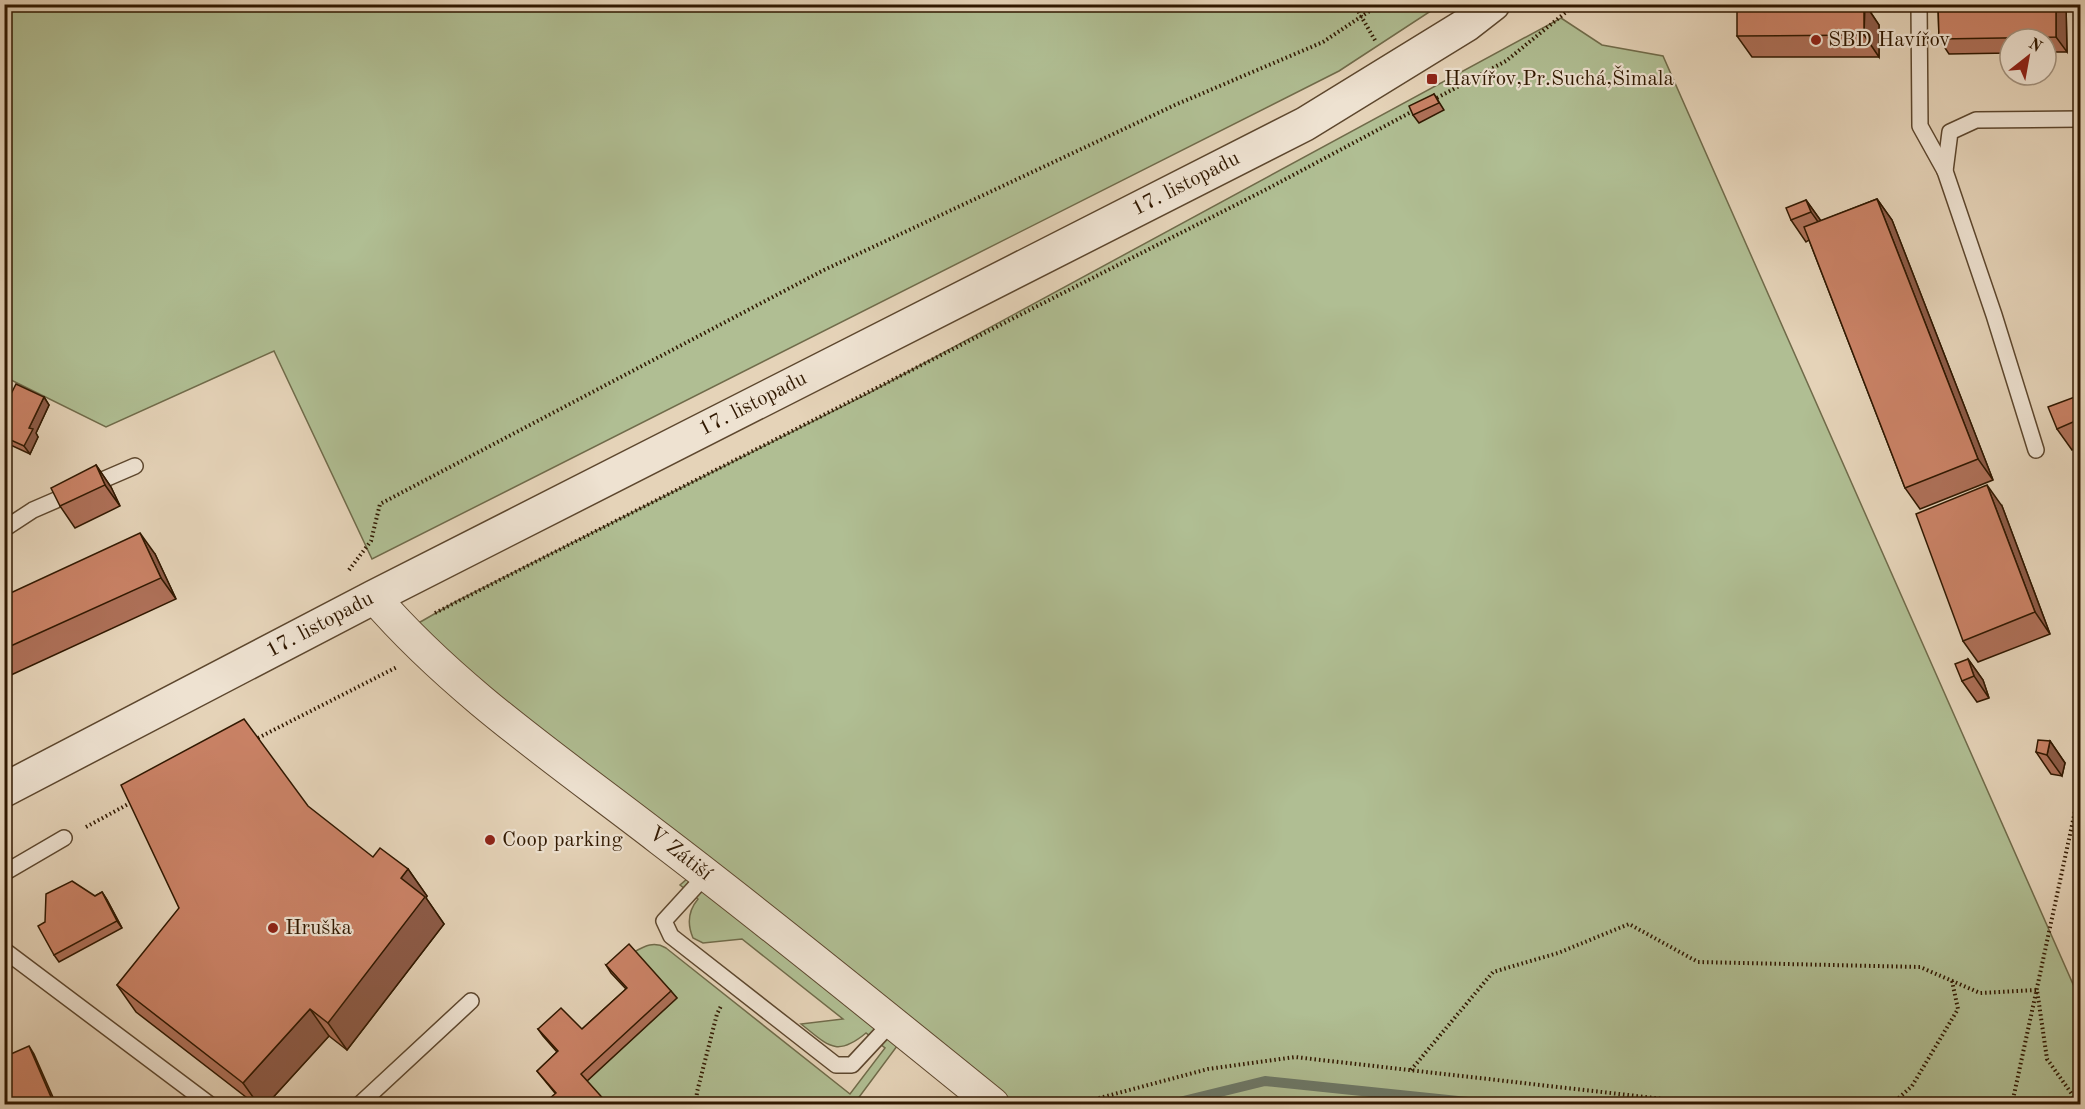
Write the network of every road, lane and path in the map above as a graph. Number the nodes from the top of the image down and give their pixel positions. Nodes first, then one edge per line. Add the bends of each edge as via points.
1 (1354, 4) edge
2 (1380, 4) edge
3 (1493, 4) edge
4 (1576, 4) edge
5 (1919, 4) edge
6 (1362, 18) junction
7 (1392, 71) junction
8 (2080, 119) edge
9 (1945, 171) junction
10 (2036, 450) dead end
11 (135, 466) dead end
12 (4, 529) edge
13 (345, 574) dead end
14 (374, 597) junction
15 (416, 642) junction
16 (246, 744) edge
17 (2080, 788) edge
18 (4, 790) edge
19 (141, 798) edge
20 (64, 838) joint
21 (4, 873) edge
22 (706, 874) junction
23 (4, 950) edge
24 (1952, 981) junction
25 (733, 985) junction
26 (2037, 990) junction
27 (471, 1001) dead end
28 (892, 1022) junction
29 (1411, 1070) junction
30 (210, 1104) edge
31 (360, 1104) edge
32 (696, 1104) edge
33 (993, 1104) edge
34 (1077, 1104) edge
35 (1707, 1104) edge
36 (1892, 1104) edge
37 (2012, 1104) edge
38 (2079, 1104) edge

1 - 6 path
2 - 6 path
3 - 7 street, 17. listopadu
4 - 15 path via 1506,61 1287,178 429,616
5 - 9 lane via 1920,126
6 - 7 path
6 - 13 path via 1323,42 1175,105 824,270 380,504 371,541
7 - 14 street, 17. listopadu via 1305,124
8 - 9 lane via 1976,120 1950,132
9 - 10 lane
11 - 12 lane via 33,510
14 - 15 street, V Zátiší
14 - 18 street, 17. listopadu
15 - 16 path via 405,663
15 - 22 street, V Zátiší via 558,762
17 - 26 path
19 - 20 path
20 - 21 lane
22 - 25 lane via 664,921 671,936
22 - 28 street, V Zátiší
23 - 30 lane
24 - 26 path via 1980,993
24 - 29 path via 1920,967 1698,962 1629,924 1558,953 1493,972
24 - 36 path via 1958,1010 1912,1086
25 - 28 lane via 836,1065 852,1065
25 - 32 path via 717,1014
26 - 37 path
26 - 38 path via 2047,1059
27 - 31 lane
28 - 33 street, V Zátiší
29 - 34 path via 1295,1056 1208,1069
29 - 35 path

